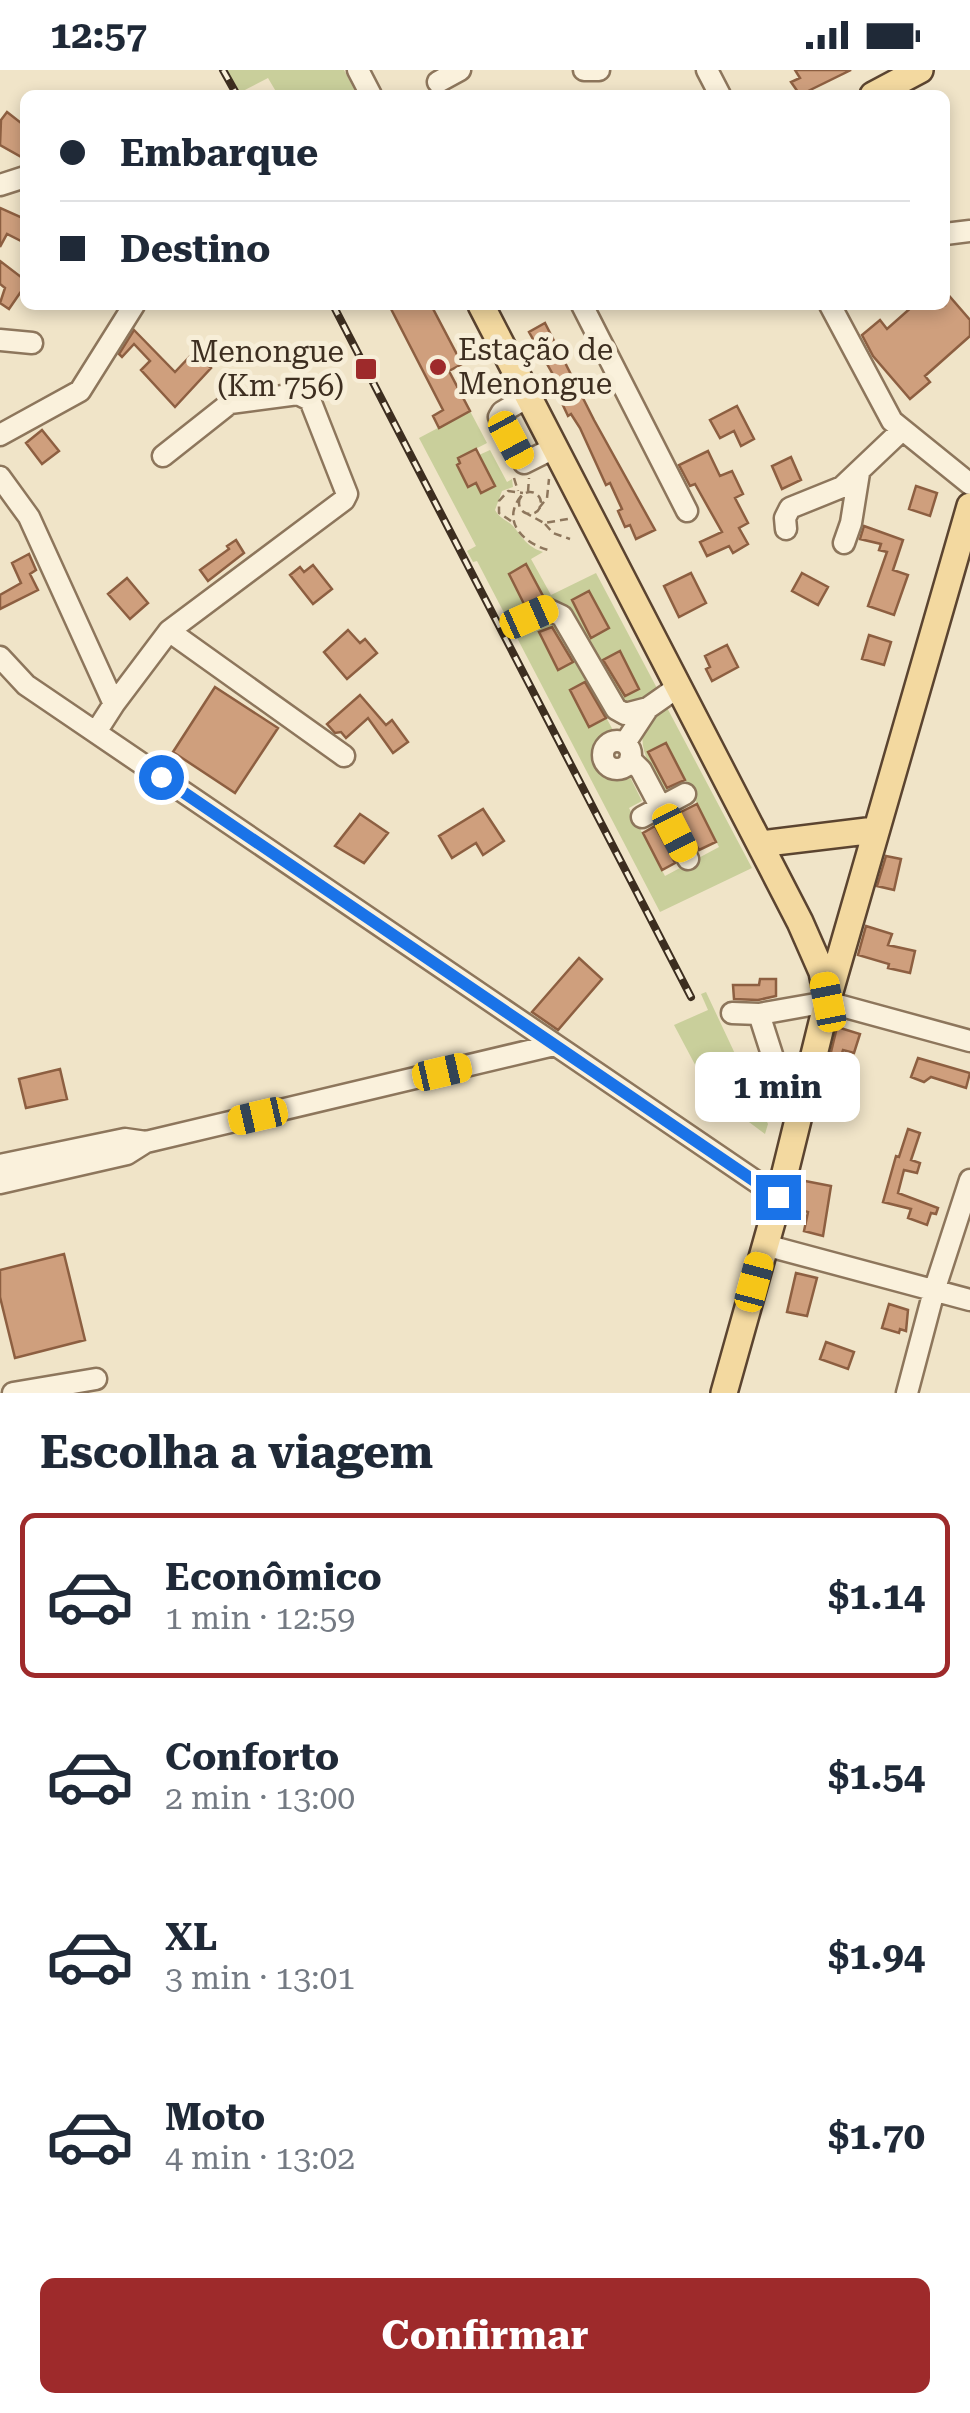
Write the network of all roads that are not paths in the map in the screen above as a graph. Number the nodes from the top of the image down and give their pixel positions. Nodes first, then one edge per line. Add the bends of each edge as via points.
1 (460, 70) edge
2 (584, 70) edge
3 (599, 70) edge
4 (910, 73) edge
5 (438, 82) dead end
6 (881, 90) edge
7 (131, 310) edge
8 (483, 310) edge
9 (585, 310) edge
10 (833, 310) edge
11 (0, 340) edge
12 (32, 343) dead end
13 (901, 430) junction
14 (0, 435) edge
15 (162, 456) dead end
16 (859, 473) junction
17 (0, 477) edge
18 (970, 484) edge
19 (970, 506) edge
20 (687, 511) dead end
21 (786, 529) dead end
22 (844, 542) dead end
23 (529, 617) dead end
24 (169, 632) junction
25 (0, 657) edge
26 (678, 687) junction
27 (606, 698) junction
28 (114, 704) junction
29 (648, 708) junction
30 (96, 732) junction
31 (628, 751) junction
32 (344, 756) dead end
33 (686, 794) dead end
34 (662, 807) junction
35 (642, 818) dead end
36 (876, 830) junction
37 (760, 844) junction
38 (688, 859) dead end
39 (828, 1002) junction
40 (732, 1013) dead end
41 (759, 1014) junction
42 (970, 1041) edge
43 (554, 1045) junction
44 (776, 1067) dead end
45 (146, 1142) junction
46 (0, 1165) edge
47 (970, 1180) edge
48 (0, 1183) edge
49 (778, 1197) junction
50 (765, 1244) junction
51 (934, 1291) junction
52 (970, 1300) edge
53 (96, 1379) dead end
54 (13, 1393) edge
55 (724, 1393) edge
56 (907, 1393) edge

1 - 5 street
2 - 3 street
4 - 6 main road
7 - 14 street via 80,391
8 - 26 main road via 528,397 551,460
9 - 20 street
10 - 13 street
11 - 12 street
13 - 16 street
13 - 18 street
15 - 24 street via 224,405 298,394 310,400 347,489 344,500
16 - 21 street via 838,490 790,508
16 - 22 street
17 - 28 street via 29,517
19 - 36 main road
23 - 27 street via 547,609 562,616
24 - 28 street
24 - 32 street
25 - 30 street via 26,685
26 - 29 street
26 - 37 main road
27 - 29 street via 626,714
27 - 31 street
28 - 30 street
29 - 31 street
30 - 43 street
31 - 34 street
33 - 34 street
34 - 35 street
34 - 38 street
36 - 37 main road
36 - 39 main road
37 - 39 main road via 822,972
39 - 41 street
39 - 42 street
39 - 49 main road
40 - 41 street
41 - 44 street
43 - 45 street
43 - 49 street
45 - 46 street via 125,1139
45 - 48 street via 127,1154
47 - 51 street
49 - 50 main road
50 - 51 street
50 - 55 main road
51 - 52 street
51 - 56 street
53 - 54 street

